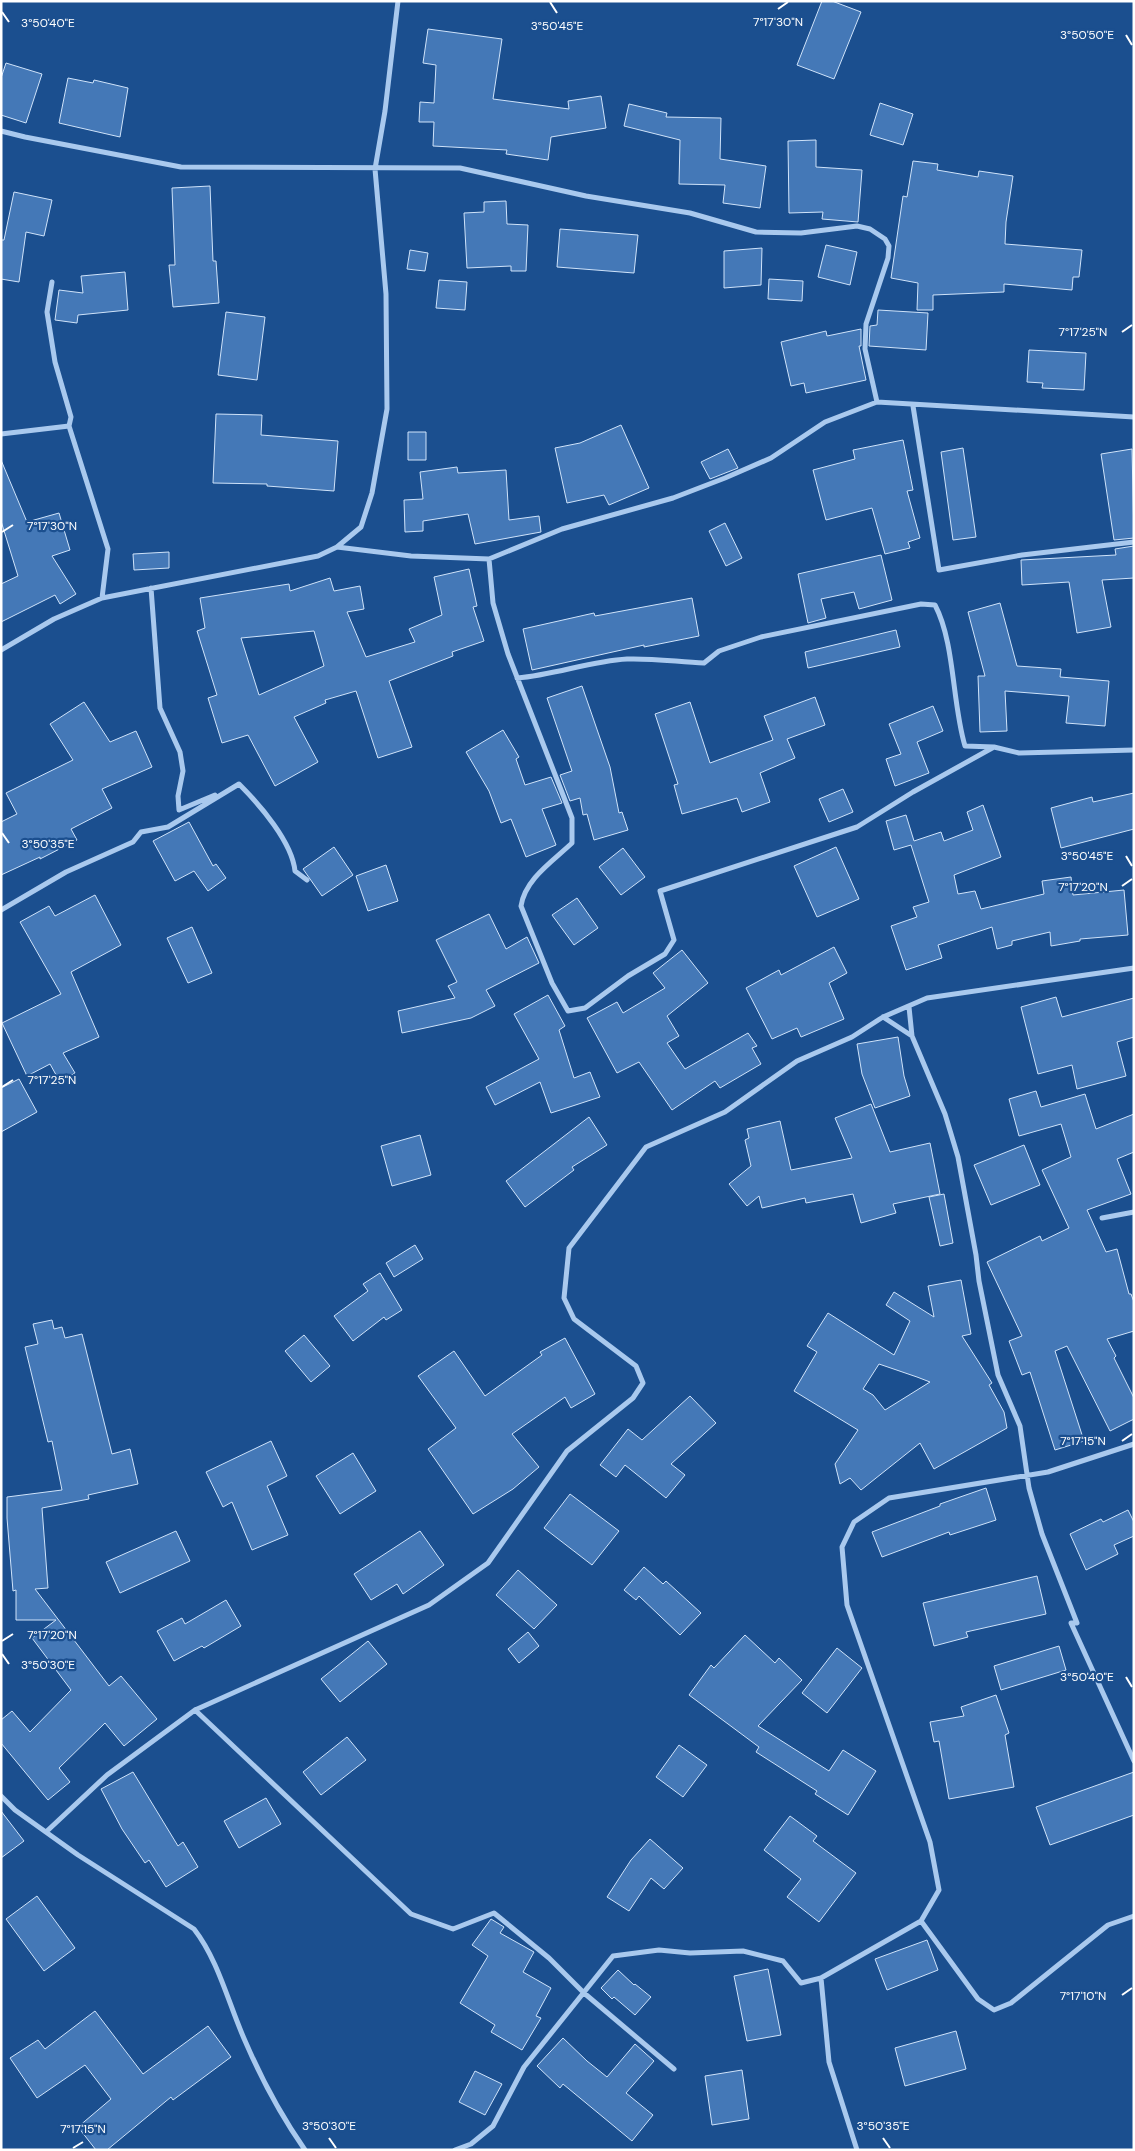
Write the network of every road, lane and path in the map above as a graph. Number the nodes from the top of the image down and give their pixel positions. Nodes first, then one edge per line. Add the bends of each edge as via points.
1 (398, 1) edge
2 (1, 131) edge
3 (375, 169) junction
4 (52, 282) dead end
5 (877, 402) junction
6 (913, 406) junction
7 (1134, 416) edge
8 (69, 426) junction
9 (1, 434) edge
10 (1134, 542) edge
11 (337, 547) junction
12 (489, 559) junction
13 (151, 588) junction
14 (102, 598) junction
15 (1, 650) edge
16 (517, 678) junction
17 (994, 747) junction
18 (1134, 750) edge
19 (239, 784) junction
20 (307, 880) dead end
21 (1, 910) edge
22 (1134, 968) edge
23 (909, 1007) junction
24 (883, 1017) junction
25 (912, 1036) junction
26 (1134, 1212) edge
27 (1102, 1218) dead end
28 (1134, 1444) edge
29 (1028, 1474) junction
30 (196, 1710) junction
31 (1134, 1761) edge
32 (1, 1796) edge
33 (46, 1832) junction
34 (1134, 1916) edge
35 (921, 1921) junction
36 (821, 1978) junction
37 (584, 1993) junction
38 (674, 2069) dead end
39 (305, 2150) edge
40 (455, 2150) edge
41 (857, 2150) edge

1 - 3 street via 386,110
2 - 3 street via 181,167
3 - 5 street via 460,168 586,196 690,213 756,232 801,233 857,226 870,229 885,239 889,246 866,324 865,349
3 - 11 street via 386,294 387,409 372,493 361,527
4 - 8 street via 47,312 55,362 70,417
5 - 6 street
5 - 12 street via 825,422 771,458 725,478 672,498 562,529
6 - 7 street
6 - 10 street via 939,570 1022,555
8 - 9 street
8 - 14 street via 108,549
11 - 12 street via 410,556
11 - 13 street via 318,556
12 - 16 street via 494,604
13 - 14 street
13 - 19 street via 160,708 180,752 183,771 179,810
14 - 15 street via 54,619
16 - 17 street via 627,659 704,663 719,651 760,637 921,604 935,605 941,615 947,643 958,723 965,746
16 - 17 street via 572,818 572,844 534,878 523,895 522,906 552,983 568,1011 585,1008 665,954 674,940 660,891 857,828
17 - 18 street via 1019,753
19 - 20 street via 258,802 294,857 295,872
19 - 21 street via 168,827 142,832 133,842 66,872
22 - 23 street via 926,998
23 - 24 street
23 - 25 street
24 - 25 street
24 - 30 street via 852,1037 798,1061 724,1112 646,1147 569,1248 564,1298 574,1319 636,1366 643,1383 633,1398 567,1451 488,1563 429,1605
25 - 29 street via 945,1114 958,1157 978,1281 998,1376 1020,1426
26 - 27 street
28 - 29 street via 1048,1472
29 - 31 street via 1042,1534 1077,1623 1071,1623
29 - 35 street via 889,1498 854,1522 842,1547 847,1605 930,1842 939,1890
30 - 33 street via 107,1775
30 - 37 street via 411,1914 453,1929 494,1914 549,1958
32 - 33 street
33 - 39 street via 194,1929 212,1961 246,2044 288,2125
34 - 35 street via 1108,1925 1011,2003 994,2010 978,1998
35 - 36 street
36 - 37 street via 801,1984 783,1962 743,1951 698,1953 659,1950 613,1956
36 - 41 street via 829,2062
37 - 38 street
37 - 40 street via 524,2067 493,2126 471,2144

